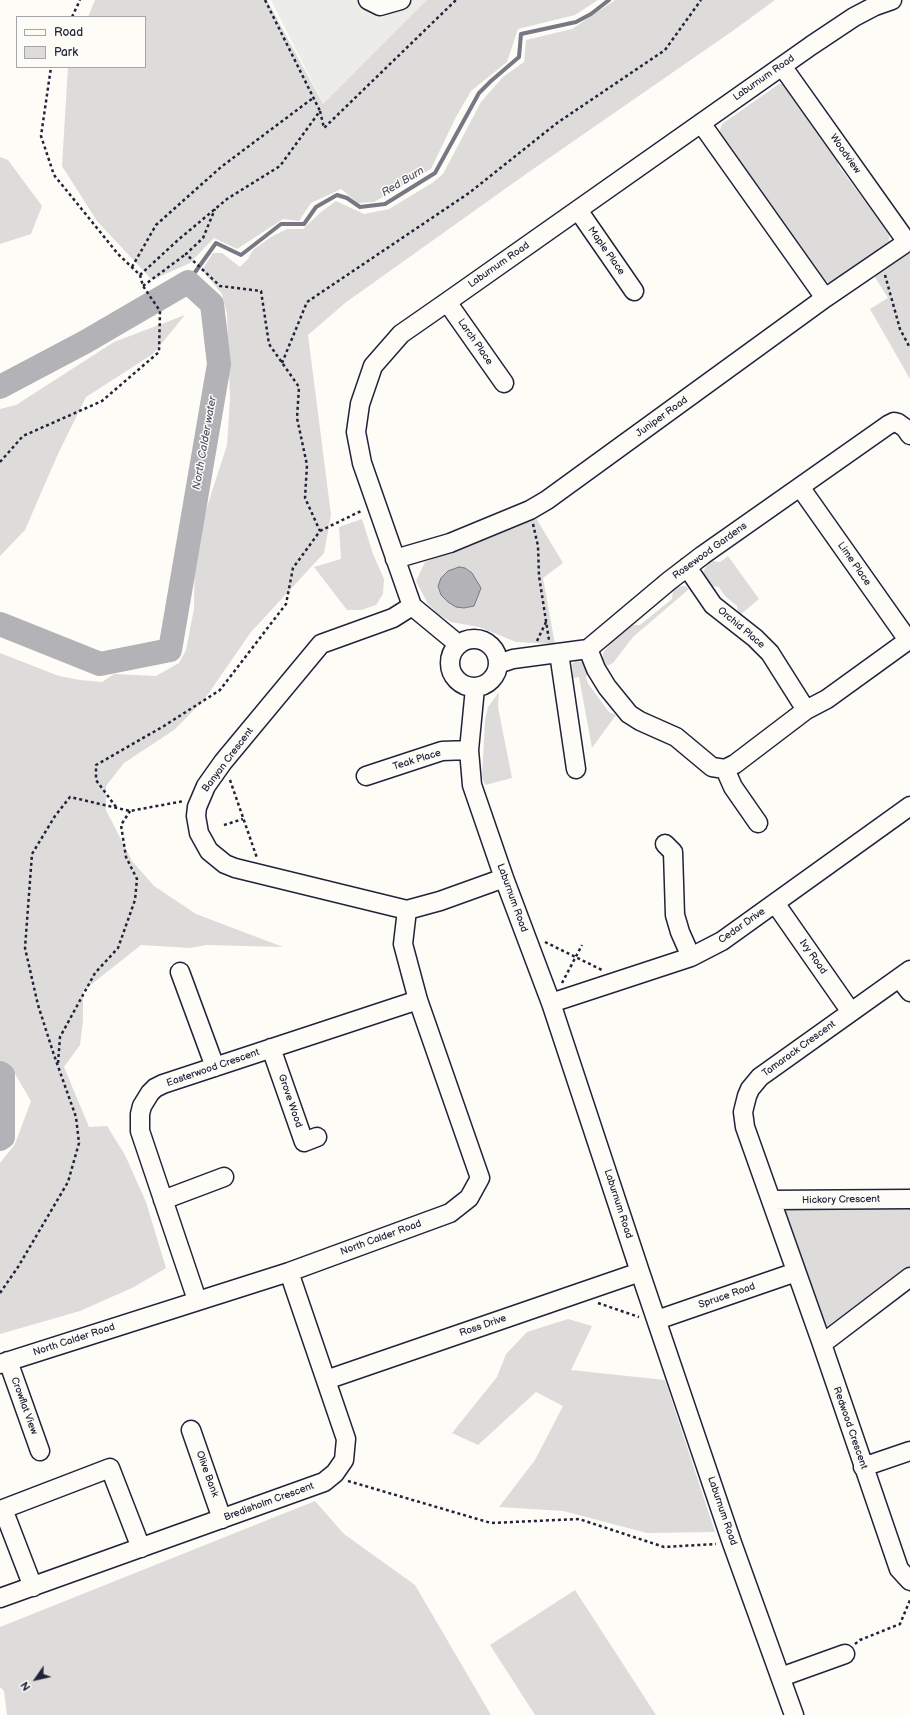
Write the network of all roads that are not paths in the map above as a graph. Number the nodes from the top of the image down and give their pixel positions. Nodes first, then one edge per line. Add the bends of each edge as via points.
1 (368, 0) edge
2 (400, 0) edge
3 (892, 0) edge
4 (782, 66) junction
5 (701, 123) junction
6 (578, 210) junction
7 (908, 241) edge
8 (634, 291) dead end
9 (824, 298) junction
10 (446, 302) junction
11 (504, 382) dead end
12 (910, 435) edge
13 (800, 487) junction
14 (395, 559) junction
15 (687, 567) junction
16 (412, 606) junction
17 (909, 640) edge
18 (458, 644) junction
19 (588, 649) junction
20 (556, 654) junction
21 (498, 664) junction
22 (475, 688) junction
23 (806, 710) junction
24 (469, 750) junction
25 (576, 769) dead end
26 (725, 769) junction
27 (366, 776) dead end
28 (910, 806) edge
29 (758, 823) dead end
30 (665, 844) dead end
31 (504, 878) junction
32 (775, 903) junction
33 (407, 910) junction
34 (691, 957) junction
35 (180, 972) dead end
36 (905, 974) edge
37 (910, 992) edge
38 (418, 1000) junction
39 (552, 1003) junction
40 (851, 1012) junction
41 (271, 1048) junction
42 (215, 1067) junction
43 (317, 1137) dead end
44 (224, 1177) dead end
45 (910, 1199) edge
46 (163, 1200) junction
47 (771, 1200) junction
48 (289, 1272) junction
49 (640, 1272) junction
50 (796, 1272) junction
51 (910, 1277) edge
52 (198, 1300) junction
53 (657, 1320) junction
54 (822, 1344) junction
55 (4, 1362) edge
56 (326, 1380) junction
57 (191, 1430) dead end
58 (40, 1451) dead end
59 (910, 1451) edge
60 (863, 1467) junction
61 (222, 1519) junction
62 (141, 1548) junction
63 (910, 1581) edge
64 (33, 1587) junction
65 (0, 1598) edge
66 (845, 1654) road end
67 (781, 1677) junction
68 (794, 1715) edge

1 - 2 street via 380,6
3 - 4 street, Laburnum Road via 854,17
4 - 5 street, Laburnum Road
4 - 7 street, Woodview
5 - 6 street, Laburnum Road
5 - 9 street
6 - 8 street, Maple Place
6 - 10 street, Laburnum Road
7 - 9 street, Juniper Road
9 - 14 street, Juniper Road via 547,500 530,510 450,543
10 - 11 street, Larch Place
10 - 14 street, Laburnum Road via 401,334 374,366 360,404 356,432 362,463
12 - 13 street, Rosewood Gardens via 905,428 894,422
13 - 15 street, Rosewood Gardens
13 - 17 street, Lime Place
14 - 16 street, Laburnum Road
15 - 19 street, Rosewood Gardens
15 - 23 street, Orchid Place via 713,605 770,653
16 - 18 street
16 - 33 street, Banyan Crescent via 393,618 321,644 224,762 206,786 197,807 197,824 203,843 225,864
17 - 23 street via 827,699
18 - 21 street via 471,639 488,643 497,656
18 - 22 street via 450,660 450,669 453,676 465,687
19 - 20 street
19 - 26 street via 607,687 629,714 676,737 712,767
20 - 21 street via 513,659
20 - 25 street
21 - 22 street via 493,679 486,685
22 - 24 street, Laburnum Road
23 - 26 street
24 - 27 street, Teak Place via 442,752
24 - 31 street, Laburnum Road via 472,785
26 - 29 street via 733,787
28 - 32 street, Cedar Drive
30 - 34 street via 673,852 675,916
31 - 33 street, Banyan Crescent via 440,902
31 - 39 street, Laburnum Road
32 - 34 street, Cedar Drive via 722,941
32 - 40 street, Ivy Road
33 - 38 street, North Calder Road via 403,944
34 - 39 street, Cedar Drive
35 - 42 street
36 - 37 street
36 - 40 street, Tamarack Crescent
38 - 41 street, Easterwood Crescent
38 - 48 street, North Calder Road via 480,1178 469,1198 450,1213
39 - 49 street, Laburnum Road
40 - 47 street, Tamarack Crescent via 760,1077 747,1096 745,1127
41 - 42 street, Easterwood Crescent
41 - 43 street, Grove Wood via 304,1142
42 - 46 street, Easterwood Crescent via 155,1088 142,1106 140,1131
44 - 46 street
45 - 47 street, Hickory Crescent
46 - 52 street, Easterwood Crescent
47 - 50 street, Tamarack Crescent
48 - 52 street, North Calder Road
48 - 56 street, Bredisholm Crescent
49 - 53 street, Laburnum Road
49 - 56 street, Ross Drive
50 - 53 street, Spruce Road
50 - 54 street, Redwood Crescent
51 - 54 street
52 - 55 street, North Calder Road
53 - 67 street, Laburnum Road via 732,1543
54 - 60 street, Redwood Crescent
55 - 58 street, Crowflat View
56 - 61 street, Bredisholm Crescent via 346,1439 344,1460 333,1475 324,1482
57 - 61 street, Olive Bank
59 - 60 street
60 - 63 street, Redwood Crescent via 899,1569
61 - 62 street, Bredisholm Crescent
62 - 64 street, Bredisholm Crescent
62 - 64 street via 110,1468 3,1508
64 - 65 street, Bredisholm Crescent
66 - 67 street
67 - 68 street, Laburnum Road

